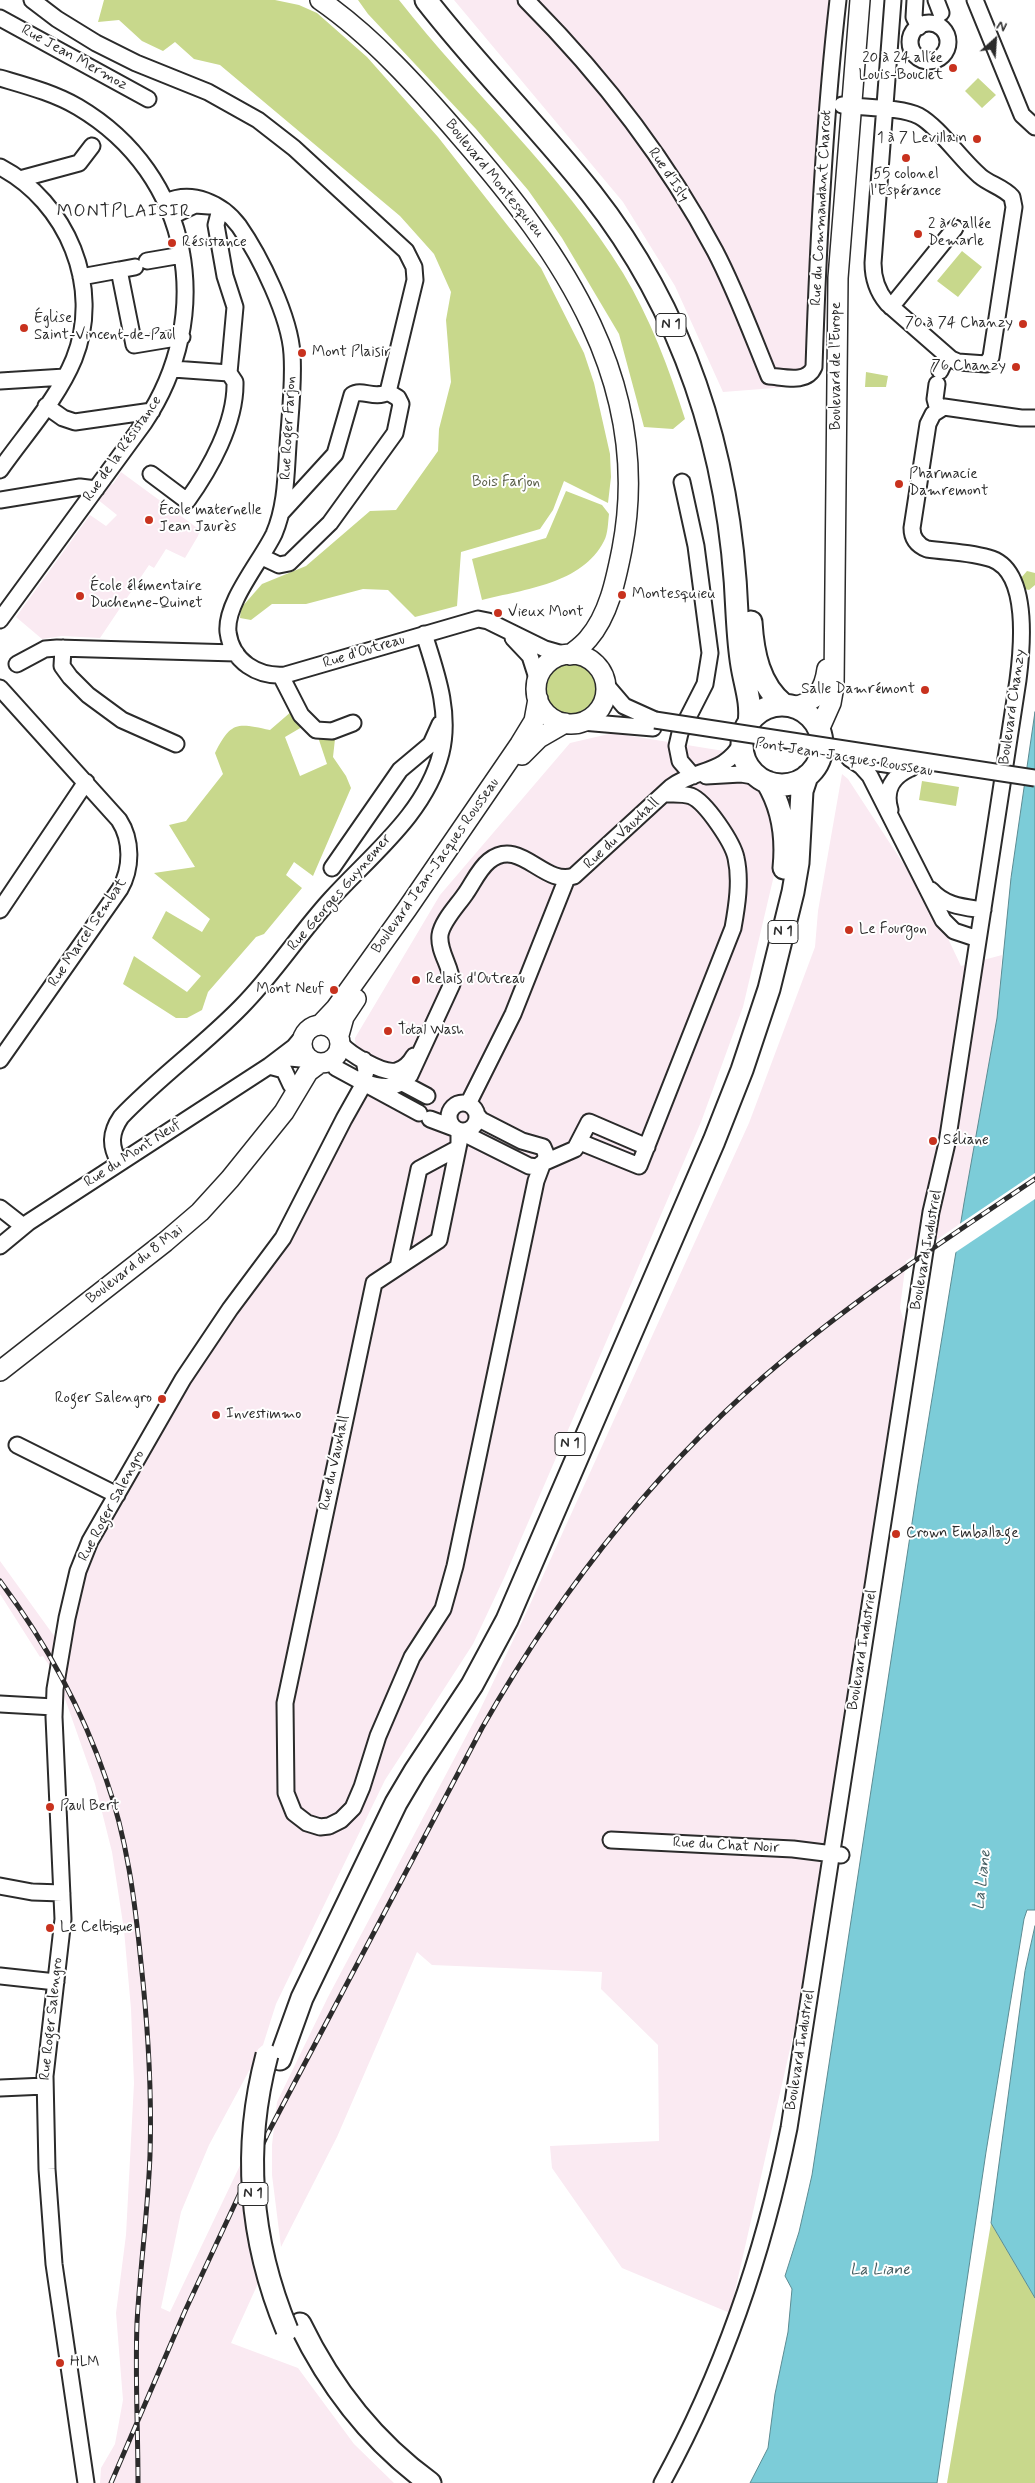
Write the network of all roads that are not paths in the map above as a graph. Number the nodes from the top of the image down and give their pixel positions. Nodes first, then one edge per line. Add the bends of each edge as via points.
1 (32, 0) edge
2 (320, 0) edge
3 (334, 0) edge
4 (426, 0) edge
5 (442, 0) edge
6 (526, 0) edge
7 (838, 0) edge
8 (853, 0) edge
9 (860, 0) edge
10 (893, 0) edge
11 (915, 0) edge
12 (976, 0) edge
13 (0, 18) edge
14 (919, 27) dead end
15 (362, 35) junction
16 (0, 78) edge
17 (148, 100) dead end
18 (846, 106) junction
19 (884, 110) junction
20 (1035, 127) edge
21 (92, 146) dead end
22 (0, 167) edge
23 (20, 180) junction
24 (166, 202) junction
25 (220, 210) junction
26 (172, 216) junction
27 (955, 228) dead end
28 (182, 255) junction
29 (119, 270) junction
30 (81, 277) junction
31 (891, 307) junction
32 (182, 337) junction
33 (947, 356) junction
34 (173, 369) junction
35 (229, 374) junction
36 (769, 376) joint
37 (1, 377) edge
38 (65, 377) junction
39 (388, 392) junction
40 (46, 406) junction
41 (938, 410) junction
42 (152, 412) junction
43 (1035, 418) edge
44 (4, 460) edge
45 (151, 474) dead end
46 (682, 482) dead end
47 (96, 489) junction
48 (0, 500) edge
49 (282, 512) junction
50 (262, 557) junction
51 (607, 605) junction
52 (0, 620) edge
53 (498, 626) junction
54 (424, 634) junction
55 (63, 648) junction
56 (236, 653) junction
57 (568, 655) junction
58 (17, 664) dead end
59 (281, 676) junction
60 (604, 680) junction
61 (0, 688) edge
62 (538, 690) junction
63 (789, 706) junction
64 (444, 716) junction
65 (749, 722) junction
66 (354, 723) dead end
67 (574, 723) junction
68 (654, 724) junction
69 (819, 730) junction
70 (742, 743) junction
71 (176, 744) dead end
72 (848, 758) junction
73 (911, 768) junction
74 (694, 776) junction
75 (807, 776) junction
76 (1035, 778) edge
77 (763, 779) junction
78 (86, 782) junction
79 (1035, 787) edge
80 (664, 794) junction
81 (892, 816) junction
82 (332, 868) dead end
83 (567, 878) junction
84 (926, 882) junction
85 (0, 910) edge
86 (983, 910) junction
87 (978, 939) junction
88 (340, 1040) junction
89 (424, 1043) junction
90 (315, 1053) junction
91 (0, 1060) edge
92 (370, 1063) junction
93 (269, 1066) junction
94 (364, 1082) junction
95 (402, 1083) junction
96 (291, 1085) junction
97 (466, 1108) junction
98 (344, 1119) junction
99 (458, 1130) junction
100 (580, 1142) junction
101 (257, 1144) junction
102 (647, 1147) junction
103 (458, 1148) junction
104 (119, 1162) junction
105 (543, 1164) junction
106 (941, 1176) joint
107 (0, 1208) edge
108 (23, 1226) junction
109 (0, 1246) edge
110 (398, 1267) junction
111 (0, 1371) edge
112 (18, 1445) dead end
113 (116, 1495) junction
114 (0, 1704) edge
115 (54, 1707) junction
116 (610, 1840) dead end
117 (837, 1854) junction
118 (0, 1886) edge
119 (62, 1893) junction
120 (0, 1976) edge
121 (56, 1982) junction
122 (274, 2057) junction
123 (45, 2086) junction
124 (0, 2088) edge
125 (406, 2476) edge
126 (86, 2483) edge
127 (430, 2483) edge
128 (662, 2483) edge
129 (674, 2483) edge

1 - 39 street via 96,44 208,92 258,120 294,148 406,250 414,267 415,280
2 - 15 main road, Boulevard Montesquieu
3 - 15 main road, Boulevard Montesquieu
4 - 65 highway, N 1 via 602,208 639,264 674,329 704,409 727,501 735,563 740,657 750,703
5 - 63 highway, N 1 via 607,194 649,256 679,313 709,382 734,472 744,531 757,663 769,691
6 - 36 street, Rue d'Isly via 616,102 679,189 723,266
7 - 36 street, Rue du Commandant Charcot via 818,242 814,367 804,378
8 - 18 main road, Boulevard de l'Europe
9 - 18 main road, Boulevard de l'Europe
10 - 19 street
11 - 14 street via 914,17
12 - 20 street via 1022,115
13 - 17 street, Rue Jean Mermoz
15 - 51 main road, Boulevard Montesquieu via 436,109 518,204 562,270 604,352 623,418 628,483 624,537
16 - 24 street, Rue de la Résistance via 57,96 97,120 139,159
18 - 19 street
18 - 63 main road, Boulevard de l'Europe via 831,288 828,668 819,694 808,703
18 - 69 main road, Boulevard de l'Europe via 838,278 835,680 831,703
19 - 31 street via 873,270 880,294
19 - 33 street via 920,117 982,178 1014,199 990,360 982,366 958,362
21 - 23 street via 80,163
22 - 23 street
23 - 30 street via 45,202 64,228 75,252
24 - 25 street, Rue Roger Farjon via 179,197 193,197
24 - 26 street, Rue de la Résistance
25 - 26 street via 195,205
25 - 35 street via 216,225 225,276 235,307
25 - 49 street, Rue Roger Farjon via 233,219 246,237 282,312 290,338 292,372
26 - 28 street, Rue de la Résistance
27 - 31 street
28 - 29 street
28 - 32 street, Rue de la Résistance via 186,292
29 - 30 street
29 - 32 street via 134,345
30 - 38 street via 82,326 76,354
31 - 33 street
32 - 34 street, Rue de la Résistance
33 - 41 street via 938,377 935,399
34 - 35 street
34 - 42 street, Rue de la Résistance
35 - 45 street via 236,382 231,411 210,468 187,501
37 - 38 street
38 - 40 street
39 - 49 street via 379,396 352,395 335,454
39 - 50 street via 401,404 395,433 330,524 289,563 279,565
40 - 42 street via 75,422
40 - 44 street
41 - 43 street via 951,407
41 - 86 street, Boulevard Chanzy via 928,424 913,536 927,549 988,558 1000,564 1015,584 1020,611 1021,660
42 - 47 street, Rue de la Résistance
46 - 74 street via 696,546 710,645 706,678 676,746 680,761
47 - 48 street via 80,487
47 - 52 street, Rue de la Résistance
49 - 50 street, Rue Roger Farjon
50 - 56 street, Rue Roger Farjon via 230,614 228,633
51 - 57 main road, Boulevard Montesquieu via 589,639
51 - 60 main road, Boulevard Montesquieu via 600,639
53 - 54 street, Rue d'Outreau via 485,620 475,620
53 - 57 street, Rue d'Outreau via 545,649
53 - 62 street, Rue d'Outreau via 517,640 530,656
54 - 59 street, Rue d'Outreau
54 - 64 street, Rue Georges Guynemer via 439,684
55 - 56 street
55 - 58 street via 45,649
55 - 71 street via 62,666 88,695 122,720
56 - 59 street, Rue d'Outreau via 255,671
57 - 60 main road via 590,660
57 - 62 main road via 549,663
59 - 66 street via 301,715 316,730 332,731
60 - 67 main road via 601,706 593,716
60 - 68 street via 624,706
61 - 78 street, Rue Marcel Sembat
62 - 67 main road via 546,713
62 - 90 main road, Boulevard Jean-Jacques Rousseau via 534,721 520,744 336,1008
63 - 65 highway via 764,709
63 - 69 highway via 809,715
64 - 82 street, Rue Georges Guynemer via 431,744 400,770
64 - 104 street, Rue Georges Guynemer via 438,761 417,805 324,906 243,1005 121,1117 114,1129 112,1142
65 - 70 highway
67 - 68 street
67 - 88 main road, Boulevard Jean-Jacques Rousseau via 540,738 520,758 349,1008
68 - 72 street, Pont Jean-Jacques Rousseau
68 - 76 street, Pont Jean-Jacques Rousseau, bridge
69 - 75 highway via 821,755
70 - 74 street, Rue du Vauxhall via 724,764
70 - 77 highway via 746,762
72 - 73 street, Pont Jean-Jacques Rousseau
72 - 81 street via 867,772
73 - 79 street, Pont Jean-Jacques Rousseau
73 - 81 street via 899,774 890,786 887,799
74 - 77 street, Rue du Vauxhall via 741,774
74 - 80 street, Rue du Vauxhall via 678,782
75 - 77 highway via 786,784
75 - 122 highway, N 1 via 802,791 797,870 780,944 755,1034 724,1118 507,1620 472,1685 399,1799
77 - 122 highway, N 1 via 777,800 784,828 783,870 756,985 722,1088 495,1617 457,1686 392,1786 290,1995
78 - 85 street
78 - 91 street, Rue Marcel Sembat via 124,828 129,854 125,879
80 - 83 street, Rue du Vauxhall via 583,870
80 - 102 street via 691,796 708,811 734,851 738,893 729,942
81 - 84 street
83 - 89 street, Rue du Vauxhall via 553,875 527,859 513,855 496,857 486,864 441,932 440,944 452,984
83 - 97 street via 513,1014
84 - 86 street via 947,903
84 - 87 street via 946,924 959,933
86 - 87 street, Boulevard Chanzy
87 - 106 street, Boulevard Chanzy
88 - 90 main road via 338,1055
88 - 90 main road via 333,1028
88 - 92 street, Rue du Vauxhall via 348,1051
89 - 92 street, Rue du Vauxhall via 403,1068 392,1072
89 - 95 street, Rue du Vauxhall via 410,1075
90 - 93 street, Rue du Mont Neuf
90 - 93 street, Rue du Mont Neuf via 294,1047
90 - 94 street
90 - 96 main road, Boulevard du 8 Mai
90 - 98 street, Rue Roger Salengro via 343,1076 348,1090
90 - 101 main road, Boulevard du 8 Mai via 308,1072 284,1112
92 - 94 street, Rue Roger Salengro
92 - 95 street, Rue du Vauxhall
93 - 96 street via 284,1070
93 - 104 street, Rue du Mont Neuf
94 - 95 street via 382,1087
94 - 98 street, Rue Roger Salengro
94 - 99 street via 424,1116
95 - 97 street, Rue du Vauxhall via 433,1098
96 - 101 main road, Boulevard du 8 Mai
97 - 99 street via 474,1126
97 - 99 street, Rue du Vauxhall via 448,1117
97 - 105 street, Rue du Vauxhall via 481,1120 522,1141 543,1146 546,1154
98 - 113 street, Rue Roger Salengro via 281,1242 183,1379
99 - 103 street, Rue du Vauxhall
99 - 105 street via 529,1166
100 - 102 street via 639,1166
100 - 102 street via 589,1122
100 - 105 street via 575,1148
101 - 111 main road, Boulevard du 8 Mai via 211,1200 179,1231
103 - 110 street, Rue du Vauxhall via 438,1240
103 - 110 street via 419,1169
104 - 108 street, Rue du Mont Neuf
105 - 110 street, Rue du Vauxhall via 536,1182 455,1566 443,1609 412,1657 374,1746 353,1808 341,1820 324,1827 307,1822 294,1813 286,1793 285,1710 288,1687 374,1283
106 - 117 street, Boulevard Industriel via 931,1212
107 - 108 street
108 - 109 street, Rue du Mont Neuf
112 - 113 street
113 - 115 street, Rue Roger Salengro via 90,1541 77,1576 60,1658
114 - 115 street
115 - 119 street, Rue Roger Salengro
116 - 117 street, Rue du Chat Noir
117 - 128 street, Boulevard Industriel via 789,2128 766,2227 728,2341 684,2443
117 - 129 street, Boulevard Industriel via 803,2106 779,2217 731,2360
118 - 119 street
119 - 121 street, Rue Roger Salengro via 63,1919
120 - 121 street
121 - 123 street, Rue Roger Salengro
122 - 125 highway, N 1 via 266,2186 277,2258 293,2327 377,2447
123 - 124 street
123 - 126 street, Rue Roger Salengro via 53,2254
125 - 127 highway, N 1

